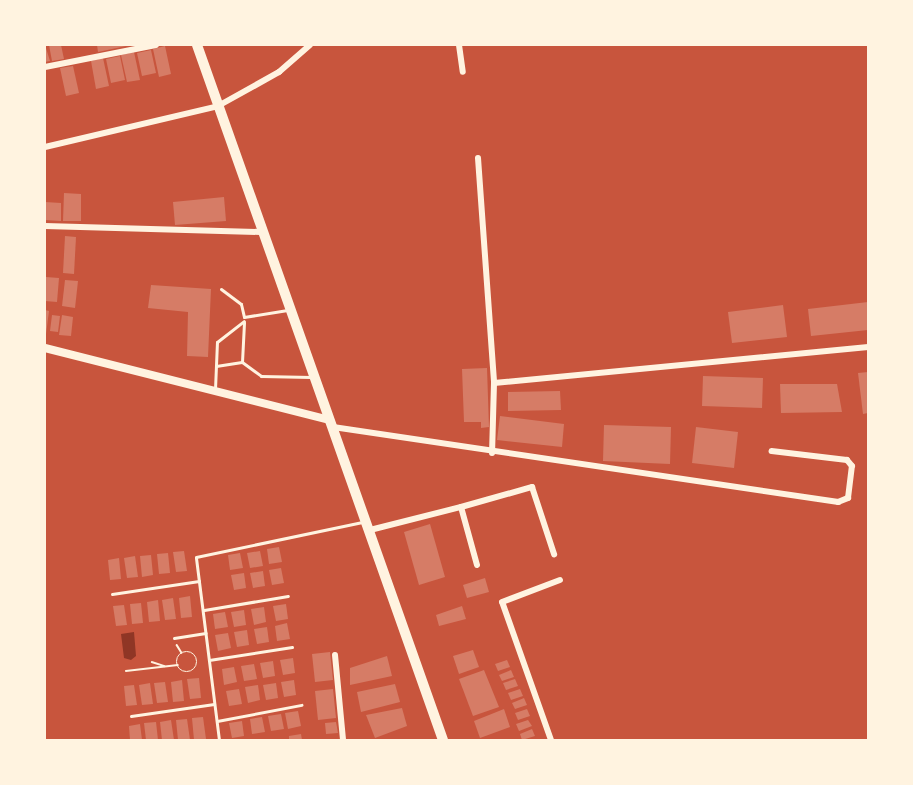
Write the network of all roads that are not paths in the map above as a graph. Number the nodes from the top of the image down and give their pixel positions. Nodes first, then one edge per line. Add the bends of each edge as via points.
1 (156, 45) edge
2 (197, 45) edge
3 (310, 45) edge
4 (459, 45) edge
5 (45, 67) edge
6 (462, 72) dead end
7 (218, 106) junction
8 (45, 147) edge
9 (478, 158) dead end
10 (45, 226) edge
11 (261, 232) junction
12 (221, 289) dead end
13 (292, 310) junction
14 (244, 319) junction
15 (868, 347) edge
16 (45, 348) edge
17 (242, 362) junction
18 (216, 366) junction
19 (315, 377) junction
20 (494, 383) junction
21 (215, 391) junction
22 (332, 424) junction
23 (772, 451) dead end
24 (492, 453) junction
25 (461, 507) junction
26 (368, 525) junction
27 (554, 554) dead end
28 (477, 564) dead end
29 (560, 580) dead end
30 (199, 581) junction
31 (112, 594) dead end
32 (288, 596) dead end
33 (203, 610) junction
34 (206, 633) junction
35 (174, 638) dead end
36 (292, 647) dead end
37 (335, 655) dead end
38 (209, 660) junction
39 (214, 704) junction
40 (301, 705) dead end
41 (131, 716) dead end
42 (216, 721) junction
43 (219, 740) edge
44 (343, 740) edge
45 (443, 740) edge
46 (551, 740) edge

1 - 5 street
2 - 7 highway
3 - 7 street via 279,72
4 - 6 street
7 - 8 street
7 - 11 highway
9 - 20 street
10 - 11 street
11 - 13 highway
12 - 14 lane via 241,304
13 - 14 lane
13 - 19 highway
14 - 17 lane
14 - 18 lane via 217,342
15 - 20 street
16 - 21 street
17 - 18 lane
17 - 19 lane via 261,376
18 - 21 lane
19 - 22 highway
20 - 24 street
21 - 22 street
22 - 24 street
22 - 26 highway
23 - 24 street via 847,460 852,466 848,498 838,502
25 - 26 street
25 - 27 street via 532,487
25 - 28 street
26 - 30 lane via 201,553
26 - 45 highway
29 - 46 street via 502,603
30 - 31 lane
30 - 33 lane
32 - 33 lane
33 - 34 lane
34 - 35 lane
34 - 38 lane
36 - 38 lane
37 - 44 street
38 - 39 lane
39 - 41 lane
39 - 42 lane
40 - 42 lane
42 - 43 lane

